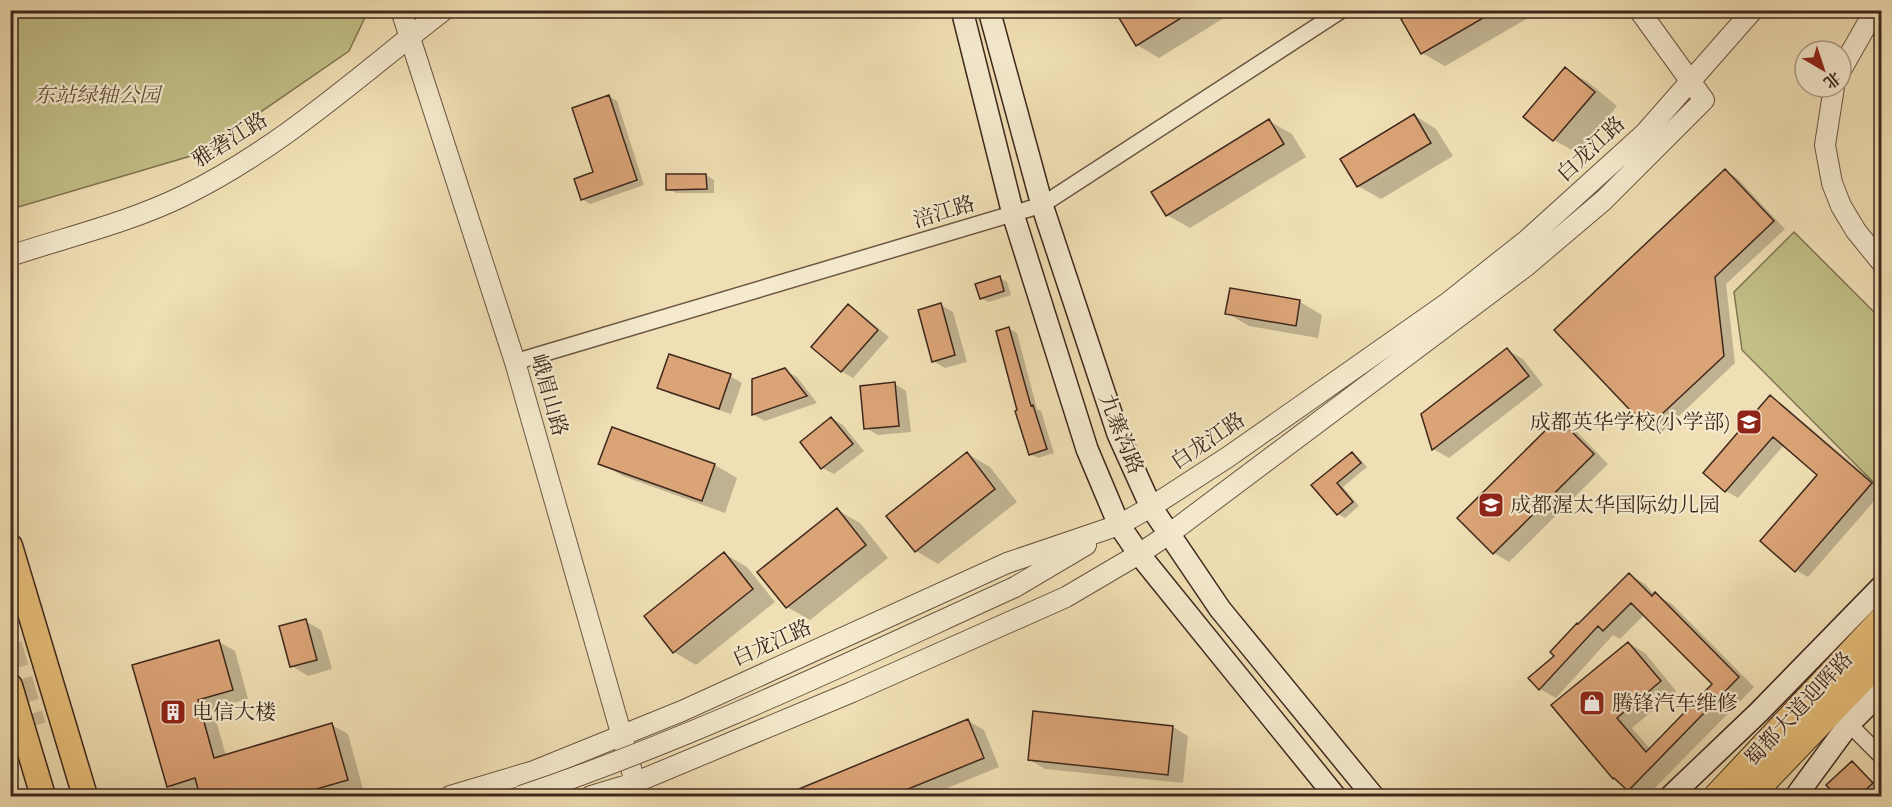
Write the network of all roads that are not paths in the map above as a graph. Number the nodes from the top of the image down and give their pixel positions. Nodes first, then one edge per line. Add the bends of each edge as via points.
1 (401, 10) edge
2 (444, 10) edge
3 (962, 10) edge
4 (989, 10) edge
5 (1342, 10) edge
6 (1639, 10) edge
7 (1753, 10) edge
8 (1875, 10) edge
9 (409, 37) junction
10 (1853, 49) edge
11 (1691, 82) junction
12 (1832, 99) edge
13 (1042, 205) junction
14 (1013, 214) junction
15 (10, 256) edge
16 (1881, 263) edge
17 (515, 362) junction
18 (1151, 507) junction
19 (1119, 525) junction
20 (1169, 534) junction
21 (10, 546) edge
22 (1139, 554) junction
23 (1881, 586) edge
24 (1881, 620) edge
25 (1881, 658) edge
26 (10, 686) edge
27 (1881, 691) edge
28 (1849, 724) junction
29 (621, 736) junction
30 (1881, 757) edge
31 (10, 783) edge
32 (637, 790) edge
33 (15, 796) edge
34 (43, 796) edge
35 (85, 796) edge
36 (450, 796) edge
37 (521, 796) edge
38 (591, 796) edge
39 (1335, 796) edge
40 (1373, 796) edge
41 (1671, 796) edge
42 (1717, 796) edge
43 (1750, 796) edge
44 (1796, 796) edge

1 - 9 street, 峨眉山路
2 - 9 street, 雅砻江路
3 - 14 main road, 九寨沟路
4 - 13 main road, 九寨沟路
5 - 13 street, 涪江路
6 - 11 street
7 - 11 street, 白龙江路
8 - 10 street
9 - 15 street, 雅砻江路 via 307,120 240,165 183,196 139,214
9 - 17 street, 峨眉山路
11 - 18 street, 白龙江路 via 1593,182 1446,304
11 - 20 street, 白龙江路 via 1704,100 1604,200 1525,267
12 - 16 street via 1825,145 1832,183 1856,231
13 - 14 street, 涪江路
13 - 18 main road, 九寨沟路 via 1118,434
14 - 17 street, 涪江路
14 - 19 main road, 九寨沟路 via 1087,449
17 - 29 street, 峨眉山路
18 - 19 street, 白龙江路
18 - 20 main road, 九寨沟路
19 - 22 main road, 九寨沟路
19 - 29 street, 白龙江路 via 1007,563
19 - 37 street, bridge via 1015,587 726,718
20 - 22 street, 白龙江路
20 - 40 main road, 九寨沟路 via 1220,609
21 - 35 main road
22 - 32 street, 白龙江路 via 1066,597
22 - 39 main road, 九寨沟路
23 - 41 main road, 蜀都大道迎晖路
24 - 42 highway, 蜀都大道迎晖路
25 - 43 highway, 蜀都大道迎晖路
26 - 34 main road
27 - 28 main road
28 - 30 street
28 - 44 main road
29 - 32 street, 峨眉山路
29 - 36 street, 白龙江路 via 534,771
31 - 33 lane
32 - 38 street, 白龙江路

